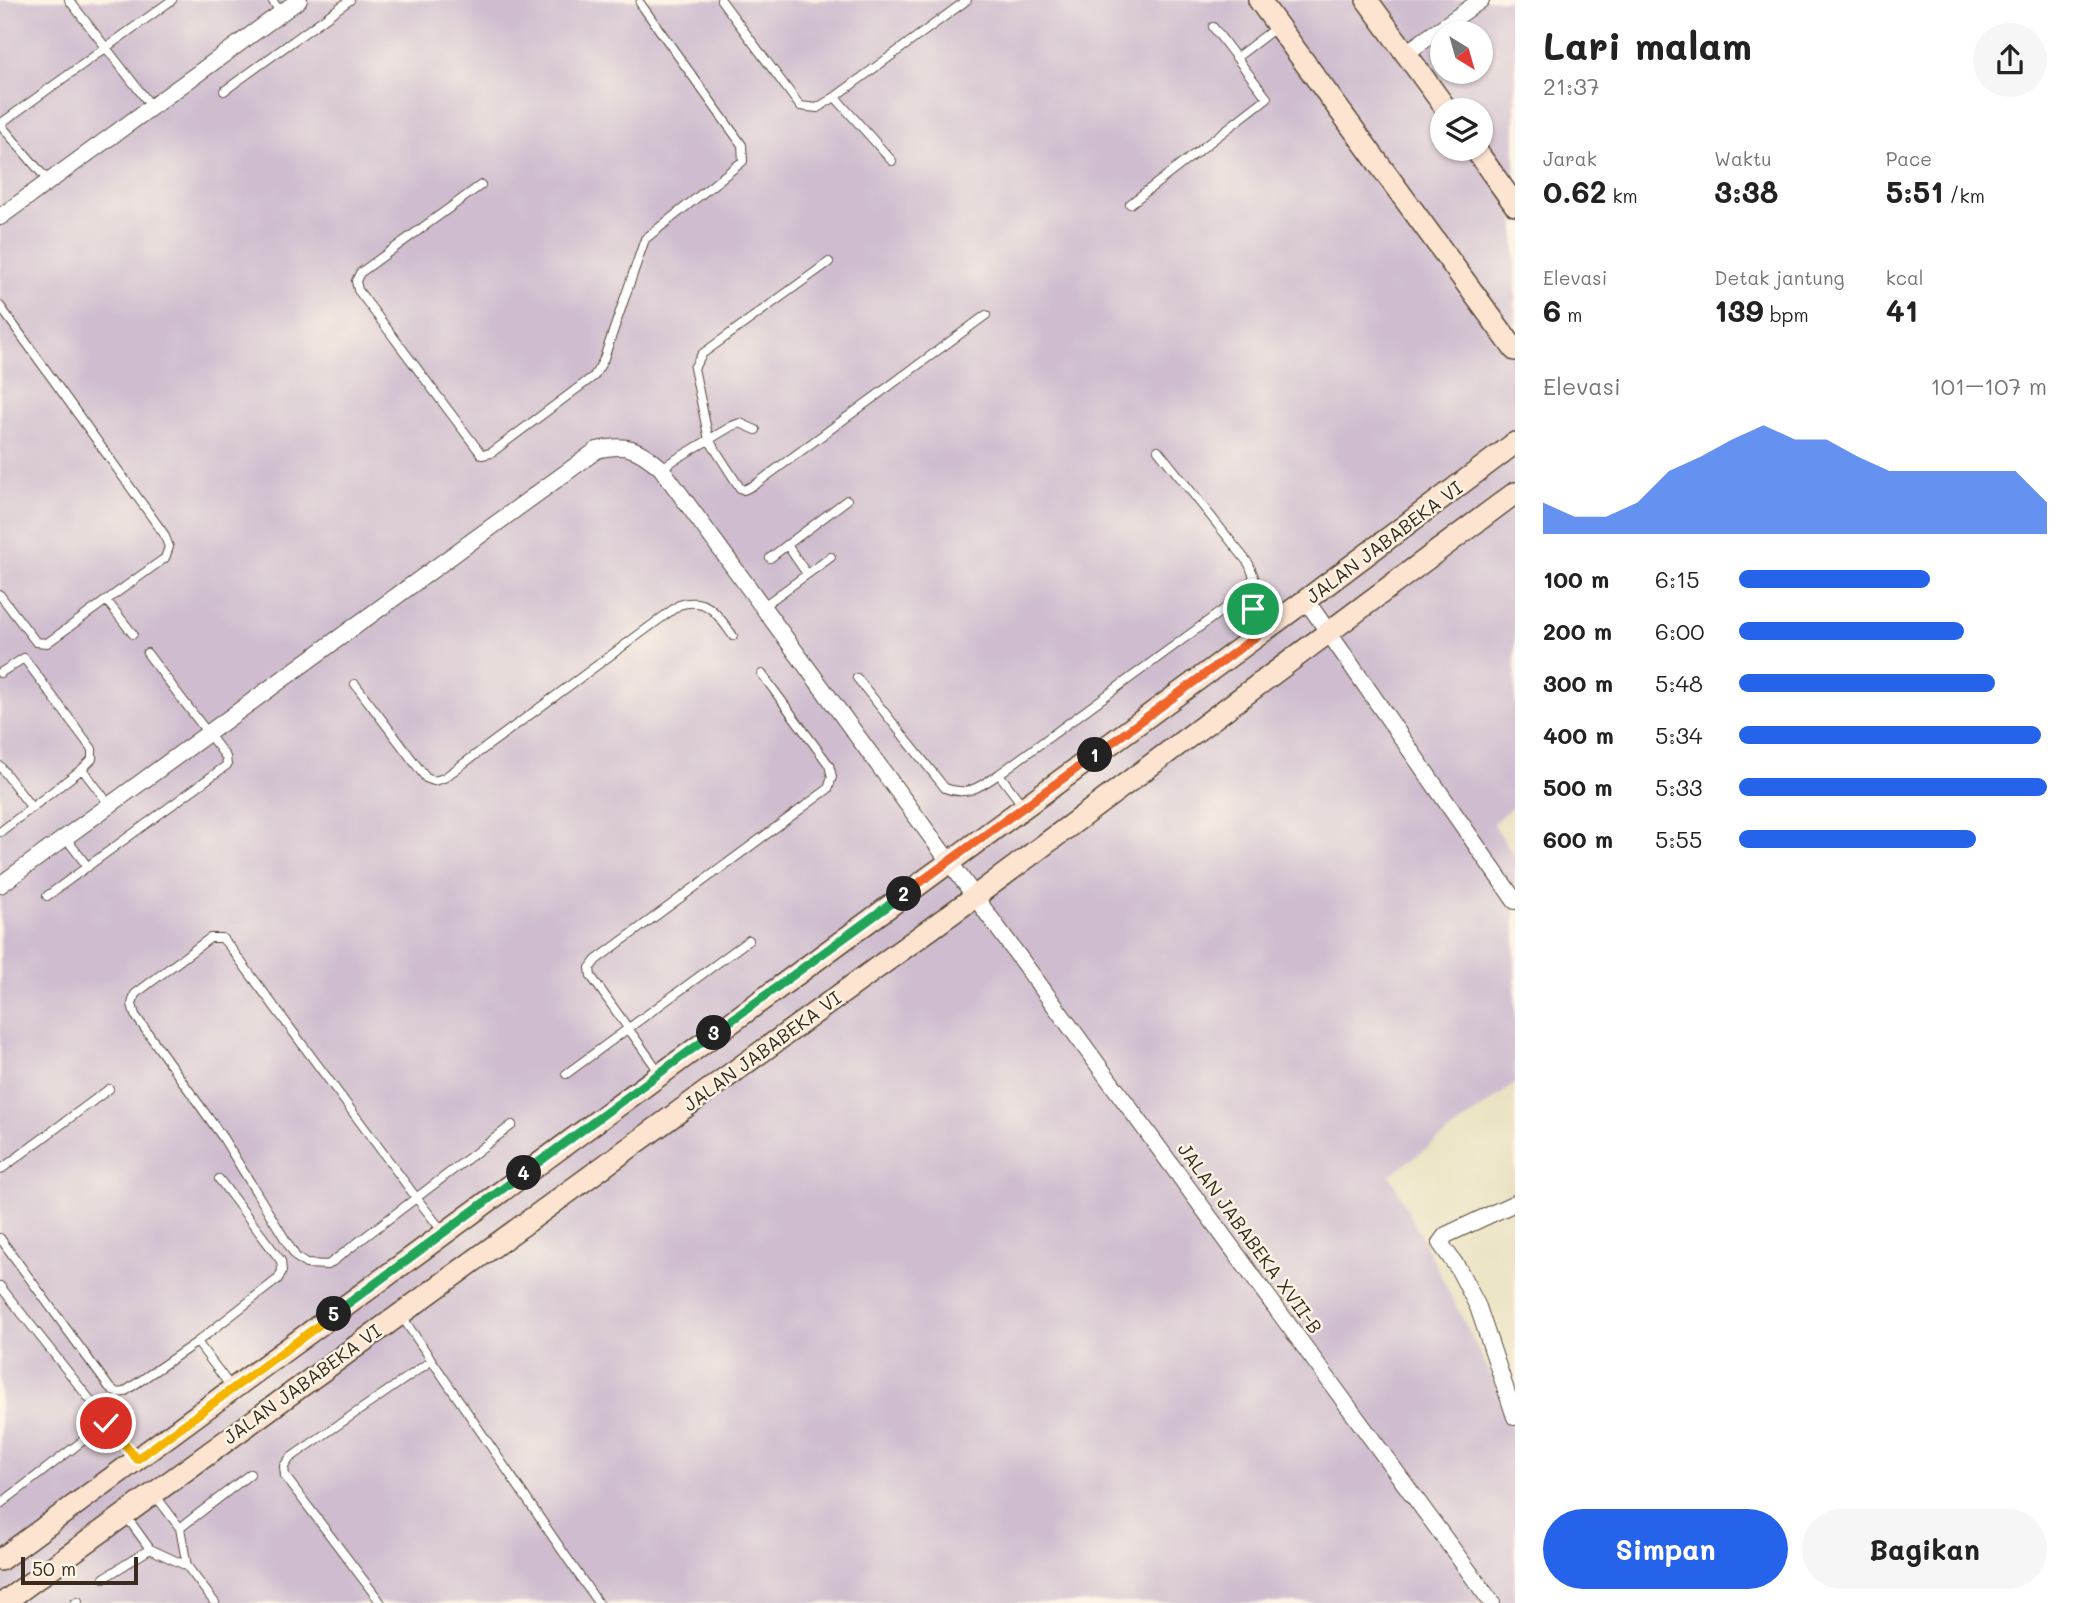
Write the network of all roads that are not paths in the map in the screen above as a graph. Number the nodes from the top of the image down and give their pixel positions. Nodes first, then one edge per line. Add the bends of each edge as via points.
1 (69, 0) edge
2 (172, 0) edge
3 (299, 0) edge
4 (350, 0) edge
5 (721, 0) edge
6 (967, 0) edge
7 (1259, 0) edge
8 (1367, 0) edge
9 (1481, 0) edge
10 (640, 3) dead end
11 (276, 7) edge
12 (1278, 26) junction
13 (1213, 27) dead end
14 (104, 48) junction
15 (1406, 54) junction
16 (1237, 57) junction
17 (224, 90) dead end
18 (835, 97) junction
19 (1438, 98) edge
20 (152, 107) junction
21 (0, 124) edge
22 (892, 161) dead end
23 (1484, 161) edge
24 (49, 182) junction
25 (481, 185) dead end
26 (1130, 204) dead end
27 (1515, 205) edge
28 (1, 214) edge
29 (829, 262) dead end
30 (0, 306) edge
31 (986, 315) dead end
32 (1515, 350) edge
33 (756, 430) dead end
34 (709, 440) junction
35 (1515, 443) edge
36 (1158, 450) dead end
37 (661, 468) junction
38 (1515, 493) edge
39 (847, 500) dead end
40 (787, 545) junction
41 (831, 557) dead end
42 (770, 558) dead end
43 (807, 574) junction
44 (0, 595) edge
45 (1242, 596) junction
46 (1306, 600) junction
47 (107, 601) junction
48 (762, 607) junction
49 (1266, 629) junction
50 (1328, 631) junction
51 (133, 634) dead end
52 (733, 636) dead end
53 (147, 653) dead end
54 (0, 673) edge
55 (762, 674) dead end
56 (858, 678) dead end
57 (355, 684) dead end
58 (208, 733) junction
59 (0, 766) edge
60 (82, 769) junction
61 (999, 774) junction
62 (109, 804) junction
63 (30, 807) junction
64 (1024, 807) junction
65 (0, 832) edge
66 (65, 837) junction
67 (948, 862) junction
68 (88, 867) junction
69 (0, 885) edge
70 (47, 896) dead end
71 (973, 898) junction
72 (1515, 901) edge
73 (749, 940) dead end
74 (628, 1030) junction
75 (660, 1073) junction
76 (566, 1074) dead end
77 (109, 1089) dead end
78 (512, 1125) dead end
79 (0, 1170) edge
80 (219, 1179) dead end
81 (415, 1196) junction
82 (1515, 1203) edge
83 (443, 1233) junction
84 (0, 1238) edge
85 (0, 1286) edge
86 (399, 1313) junction
87 (197, 1342) junction
88 (431, 1361) junction
89 (232, 1389) junction
90 (1515, 1417) edge
91 (106, 1423) junction
92 (137, 1459) junction
93 (250, 1474) dead end
94 (154, 1493) junction
95 (0, 1504) edge
96 (124, 1514) junction
97 (180, 1528) junction
98 (150, 1549) junction
99 (0, 1560) edge
100 (187, 1566) junction
101 (104, 1578) dead end
102 (3, 1603) edge
103 (215, 1603) edge
104 (381, 1603) edge
105 (598, 1603) edge
106 (1492, 1603) edge

1 - 14 lane
2 - 14 lane
3 - 11 street
4 - 17 lane
5 - 18 lane via 800,106 817,108
6 - 18 lane
7 - 12 street
8 - 15 street
9 - 15 street
10 - 25 lane via 742,145 743,161 645,239 594,376 482,456 358,290 356,281 360,273
11 - 20 street
12 - 16 lane
12 - 32 street
13 - 16 lane
14 - 20 lane
14 - 21 lane
15 - 19 street
16 - 26 lane via 1265,93 1265,103
18 - 22 lane
20 - 24 street
21 - 24 lane
23 - 27 street
24 - 28 street
29 - 34 lane via 697,360 694,376
30 - 47 lane via 169,547 165,558
31 - 34 lane via 751,488 740,488
33 - 34 lane via 740,423
34 - 37 lane
35 - 46 street, JALAN JABABEKA VI
36 - 45 lane via 1249,564 1254,577
37 - 48 street, JALAN JABABEKA XVII-B
37 - 58 street, JALAN JABABEKA XVII-B via 630,446 597,450
38 - 50 street, JALAN JABABEKA VI
39 - 40 lane
40 - 42 lane
40 - 43 lane
41 - 43 lane
43 - 48 lane
44 - 47 lane via 31,638 43,644
45 - 49 lane
45 - 61 lane
46 - 49 street, JALAN JABABEKA VI
46 - 50 street
47 - 51 lane
48 - 67 street, JALAN JABABEKA XVII-B
49 - 64 street, JALAN JABABEKA VI
50 - 71 street, JALAN JABABEKA VI
50 - 72 street
52 - 57 lane via 712,607 700,601 679,605 434,782 426,778
53 - 58 lane
54 - 60 lane via 24,658 92,749 92,759
55 - 74 lane via 829,765 832,778 828,789 596,960 591,976
56 - 61 lane via 945,789 963,793
58 - 62 street, JALAN JABABEKA XVII-B
58 - 68 lane via 226,757 224,769
59 - 63 lane
60 - 62 lane
60 - 63 lane
61 - 64 lane
62 - 66 street, JALAN JABABEKA XVII-B
63 - 65 lane
64 - 67 street, JALAN JABABEKA VI
66 - 68 lane
66 - 69 street, JALAN JABABEKA XVII-B
67 - 71 street, JALAN JABABEKA XVII-B
67 - 75 street, JALAN JABABEKA VI
68 - 70 lane
71 - 86 street, JALAN JABABEKA VI
71 - 106 street, JALAN JABABEKA XVII-B
73 - 74 lane
74 - 75 lane
74 - 76 lane
75 - 83 street, JALAN JABABEKA VI
77 - 79 lane
78 - 81 lane
80 - 87 lane via 281,1261 282,1270 278,1279
81 - 81 lane via 328,1265 306,1264 296,1257 223,1138 135,1015 135,995 210,937 222,938
81 - 83 lane
82 - 90 street via 1446,1235 1440,1243 1478,1307
83 - 89 street, JALAN JABABEKA VI
84 - 87 lane via 117,1393
85 - 91 lane
86 - 88 lane
86 - 94 street, JALAN JABABEKA VI
87 - 89 lane
88 - 104 lane via 284,1466 285,1476
88 - 105 lane
89 - 92 street, JALAN JABABEKA VI
91 - 92 lane
91 - 95 lane
92 - 99 street, JALAN JABABEKA VI
93 - 97 lane
94 - 96 street, JALAN JABABEKA VI
94 - 97 lane
96 - 98 lane
96 - 102 street, JALAN JABABEKA VI
97 - 100 lane
98 - 100 lane
98 - 101 lane
100 - 103 lane

